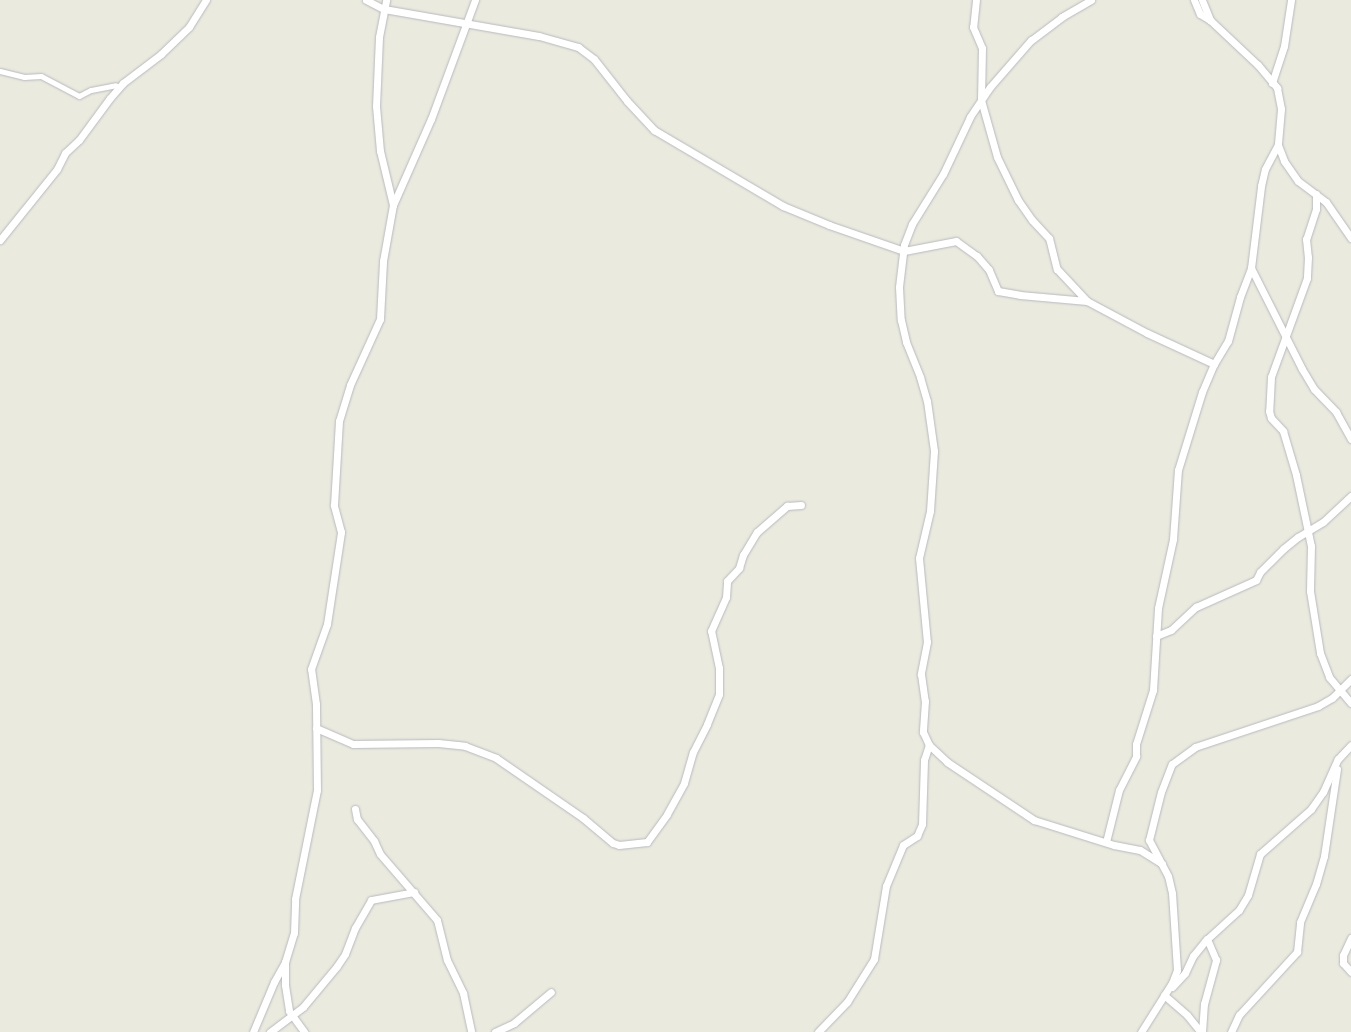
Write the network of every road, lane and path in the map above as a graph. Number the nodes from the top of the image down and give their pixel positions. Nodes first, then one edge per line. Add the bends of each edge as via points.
1 (206, 0) edge
2 (366, 0) edge
3 (386, 0) edge
4 (475, 0) edge
5 (976, 0) edge
6 (1091, 0) edge
7 (1194, 0) edge
8 (1202, 0) edge
9 (1291, 0) edge
10 (384, 9) junction
11 (1210, 20) junction
12 (466, 24) junction
13 (0, 71) edge
14 (1272, 83) junction
15 (116, 84) dead end
16 (981, 100) junction
17 (1278, 145) junction
18 (1316, 194) junction
19 (392, 205) junction
20 (1351, 238) edge
21 (0, 240) edge
22 (904, 251) junction
23 (1251, 268) junction
24 (1087, 301) junction
25 (1285, 338) junction
26 (1214, 364) junction
27 (1351, 439) edge
28 (1351, 496) edge
29 (801, 505) dead end
30 (1308, 533) junction
31 (1156, 636) junction
32 (1351, 679) edge
33 (1341, 690) junction
34 (1351, 703) edge
35 (316, 728) junction
36 (929, 745) junction
37 (1351, 745) edge
38 (1338, 759) junction
39 (355, 809) dead end
40 (1106, 842) junction
41 (1162, 864) junction
42 (414, 892) junction
43 (1351, 938) edge
44 (1207, 939) junction
45 (286, 962) junction
46 (1351, 972) edge
47 (551, 992) dead end
48 (1166, 993) junction
49 (292, 1016) junction
50 (253, 1032) edge
51 (270, 1032) edge
52 (304, 1032) edge
53 (471, 1032) edge
54 (495, 1032) edge
55 (818, 1032) edge
56 (1140, 1032) edge
57 (1202, 1032) edge
58 (1230, 1032) edge

1 - 21 street via 189,27 110,98 79,140 65,152 57,169
2 - 10 street
3 - 10 street
4 - 12 street
5 - 16 street via 973,27 982,48
6 - 16 street via 1031,40
7 - 11 street via 1200,14
8 - 11 street
9 - 14 street via 1284,46
10 - 12 street
10 - 19 street via 379,37 376,106 380,151
11 - 14 street via 1258,65
12 - 19 street via 431,119
12 - 22 street via 539,36 578,47 589,53 645,122 665,138 783,206
13 - 15 street via 24,77 41,76 79,96
14 - 17 street via 1279,96 1281,110
16 - 22 street via 943,174 912,224
16 - 24 street via 995,151 1011,188 1032,220 1049,238 1057,269
17 - 18 street via 1289,170
17 - 23 street via 1263,178 1254,225
18 - 20 street via 1326,202
18 - 25 street via 1316,209 1306,239 1307,278
19 - 35 street via 383,261 379,324 350,385 339,421 334,505 341,532 327,624 311,669
22 - 24 street via 956,241 983,263 998,291
22 - 36 street via 899,287 901,320 927,401 934,451 930,511 920,558 927,642 921,674 925,701 923,732
23 - 25 street
23 - 26 street via 1228,341
24 - 26 street via 1159,340
25 - 27 street via 1314,389 1336,412
25 - 30 street via 1271,377 1269,411 1282,431 1296,475
26 - 31 street via 1178,470 1173,539 1160,594
28 - 30 street
29 - 35 street via 787,506 757,532 739,568 727,581 726,597 711,631 720,674 719,694 693,752 684,783 647,842 613,843 583,818 496,758 465,746 444,743 353,744
30 - 31 street via 1283,549 1256,580 1196,607 1171,630
30 - 33 street via 1311,606 1320,652 1328,677
31 - 40 street via 1151,697 1134,761 1119,790
32 - 33 street
33 - 34 street
33 - 41 street via 1318,706 1217,738 1177,758 1167,774 1150,833 1153,848
35 - 45 street via 317,790 295,899 294,933
36 - 40 street via 947,762 1034,820
36 - 55 street via 923,771 922,824 917,836 903,845 886,886 874,959 847,1002
37 - 38 street
38 - 44 street via 1311,809 1260,854 1248,895 1239,910
38 - 58 street via 1324,856 1300,922 1297,952 1239,1015
39 - 42 street via 357,820 380,854
40 - 41 street via 1140,850
41 - 48 street via 1172,892 1177,970
42 - 49 street via 371,900 345,954 314,996
42 - 53 street via 440,927 447,960 463,993
43 - 46 street via 1343,955 1343,963
44 - 48 street via 1193,956 1186,973
44 - 57 street via 1216,960 1204,1004
45 - 49 street via 285,985
45 - 50 street
47 - 54 street via 514,1022
48 - 56 street
48 - 57 street
49 - 51 street
49 - 52 street

